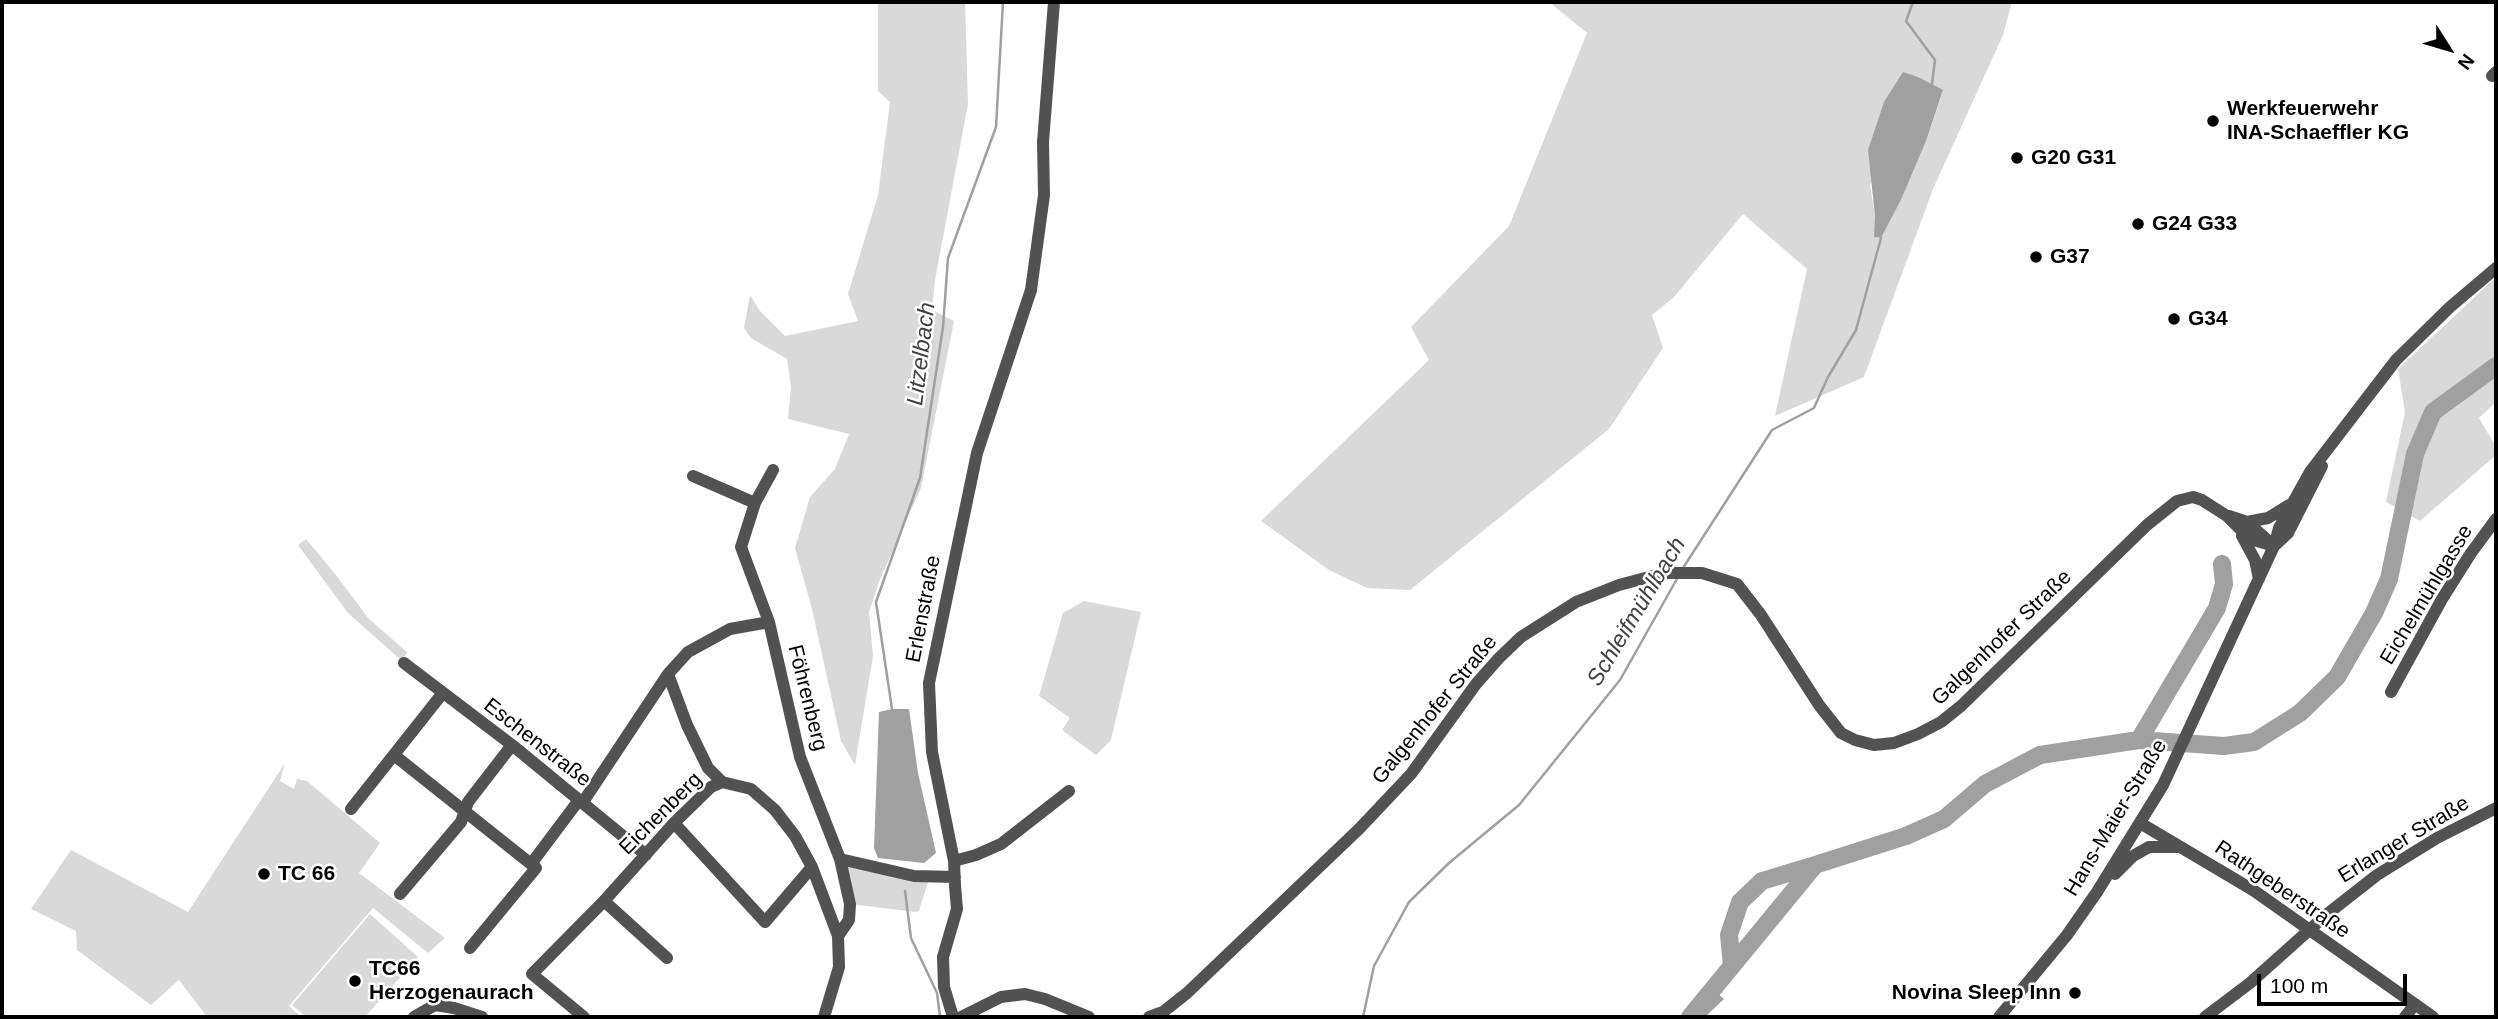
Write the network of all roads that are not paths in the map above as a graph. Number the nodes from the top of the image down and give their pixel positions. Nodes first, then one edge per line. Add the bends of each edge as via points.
1 (1054, 2) edge
2 (2496, 268) edge
3 (2328, 451) junction
4 (773, 470) dead end
5 (693, 476) dead end
6 (2292, 502) junction
7 (755, 503) junction
8 (2496, 519) edge
9 (2243, 526) junction
10 (2274, 546) junction
11 (2259, 579) junction
12 (769, 622) junction
13 (404, 663) dead end
14 (668, 674) junction
15 (2392, 692) dead end
16 (442, 694) junction
17 (512, 745) junction
18 (394, 755) junction
19 (722, 782) junction
20 (1069, 791) dead end
21 (581, 801) junction
22 (2496, 808) edge
23 (351, 809) dead end
24 (466, 811) junction
25 (674, 823) junction
26 (2140, 823) junction
27 (2179, 846) junction
28 (646, 855) junction
29 (840, 859) junction
30 (954, 862) junction
31 (531, 864) junction
32 (812, 867) junction
33 (955, 877) junction
34 (2097, 892) junction
35 (400, 894) dead end
36 (604, 901) junction
37 (2309, 929) junction
38 (838, 936) junction
39 (470, 948) dead end
40 (667, 958) dead end
41 (2415, 1004) junction
42 (414, 1017) edge
43 (482, 1017) edge
44 (584, 1017) edge
45 (824, 1017) edge
46 (953, 1017) edge
47 (961, 1017) edge
48 (1089, 1017) edge
49 (1149, 1017) edge
50 (1999, 1017) edge
51 (2205, 1017) edge
52 (2405, 1017) edge
53 (2433, 1017) edge

1 - 30 street, Erlenstraße via 1043,142 1044,195 1031,290 977,453 929,683 932,752
2 - 3 street, Hans-Maier-Straße via 2396,360
3 - 6 street, Hans-Maier-Straße
3 - 10 street, Hans-Maier-Straße via 2288,533
4 - 7 street, Föhrenberg
5 - 7 street
6 - 9 street via 2268,519
6 - 10 street, Hans-Maier-Straße
7 - 12 street, Föhrenberg via 741,547
8 - 15 street, Eichelmühlgasse via 2442,599
9 - 10 street, Galgenhofer Straße via 2254,542
9 - 11 street, Galgenhofer Straße
9 - 49 street, Galgenhofer Straße via 2193,497 2176,501 1961,706 1930,728 1894,743 1874,745 1841,733 1737,584 1702,573 1664,573 1576,602 1521,637 1475,684 1411,774 1359,829 1187,993
10 - 11 street, Hans-Maier-Straße
11 - 26 street, Hans-Maier-Straße via 2173,766
12 - 14 street via 730,629 688,652
12 - 29 street, Föhrenberg via 800,757
13 - 16 street, Eschenstraße
14 - 19 street via 708,768
14 - 21 street
16 - 17 street, Eschenstraße
16 - 18 street
17 - 21 street, Eschenstraße
17 - 24 street via 468,802
18 - 23 street
18 - 24 street
19 - 25 street, Eichenberg
19 - 32 street, Eichenberg via 751,789 775,810
20 - 30 street via 1001,844
21 - 28 street, Eschenstraße
21 - 31 street
22 - 37 street, Erlanger Straße via 2377,874
24 - 31 street
24 - 35 street
25 - 28 street, Eichenberg
25 - 32 street via 765,922
26 - 27 street, Rathgeberstraße
26 - 34 street, Hans-Maier-Straße
27 - 34 street via 2141,851
27 - 37 street, Rathgeberstraße
28 - 36 street, Eichenberg
29 - 33 street via 914,876
29 - 38 street, Föhrenberg via 850,904 849,920
30 - 33 street, Erlenstraße
31 - 39 street via 536,868
32 - 38 street, Eichenberg
33 - 46 street, Erlenstraße via 957,909 943,957 944,987
34 - 50 street, Hans-Maier-Straße
36 - 40 street
36 - 44 street, Eichenberg via 532,974
37 - 41 street, Rathgeberstraße
37 - 51 street, Erlanger Straße
38 - 45 street, Eichenberg via 839,967
41 - 52 street
41 - 53 street, Rathgeberstraße
42 - 43 street via 435,1005
47 - 48 street via 1001,997 1025,994

